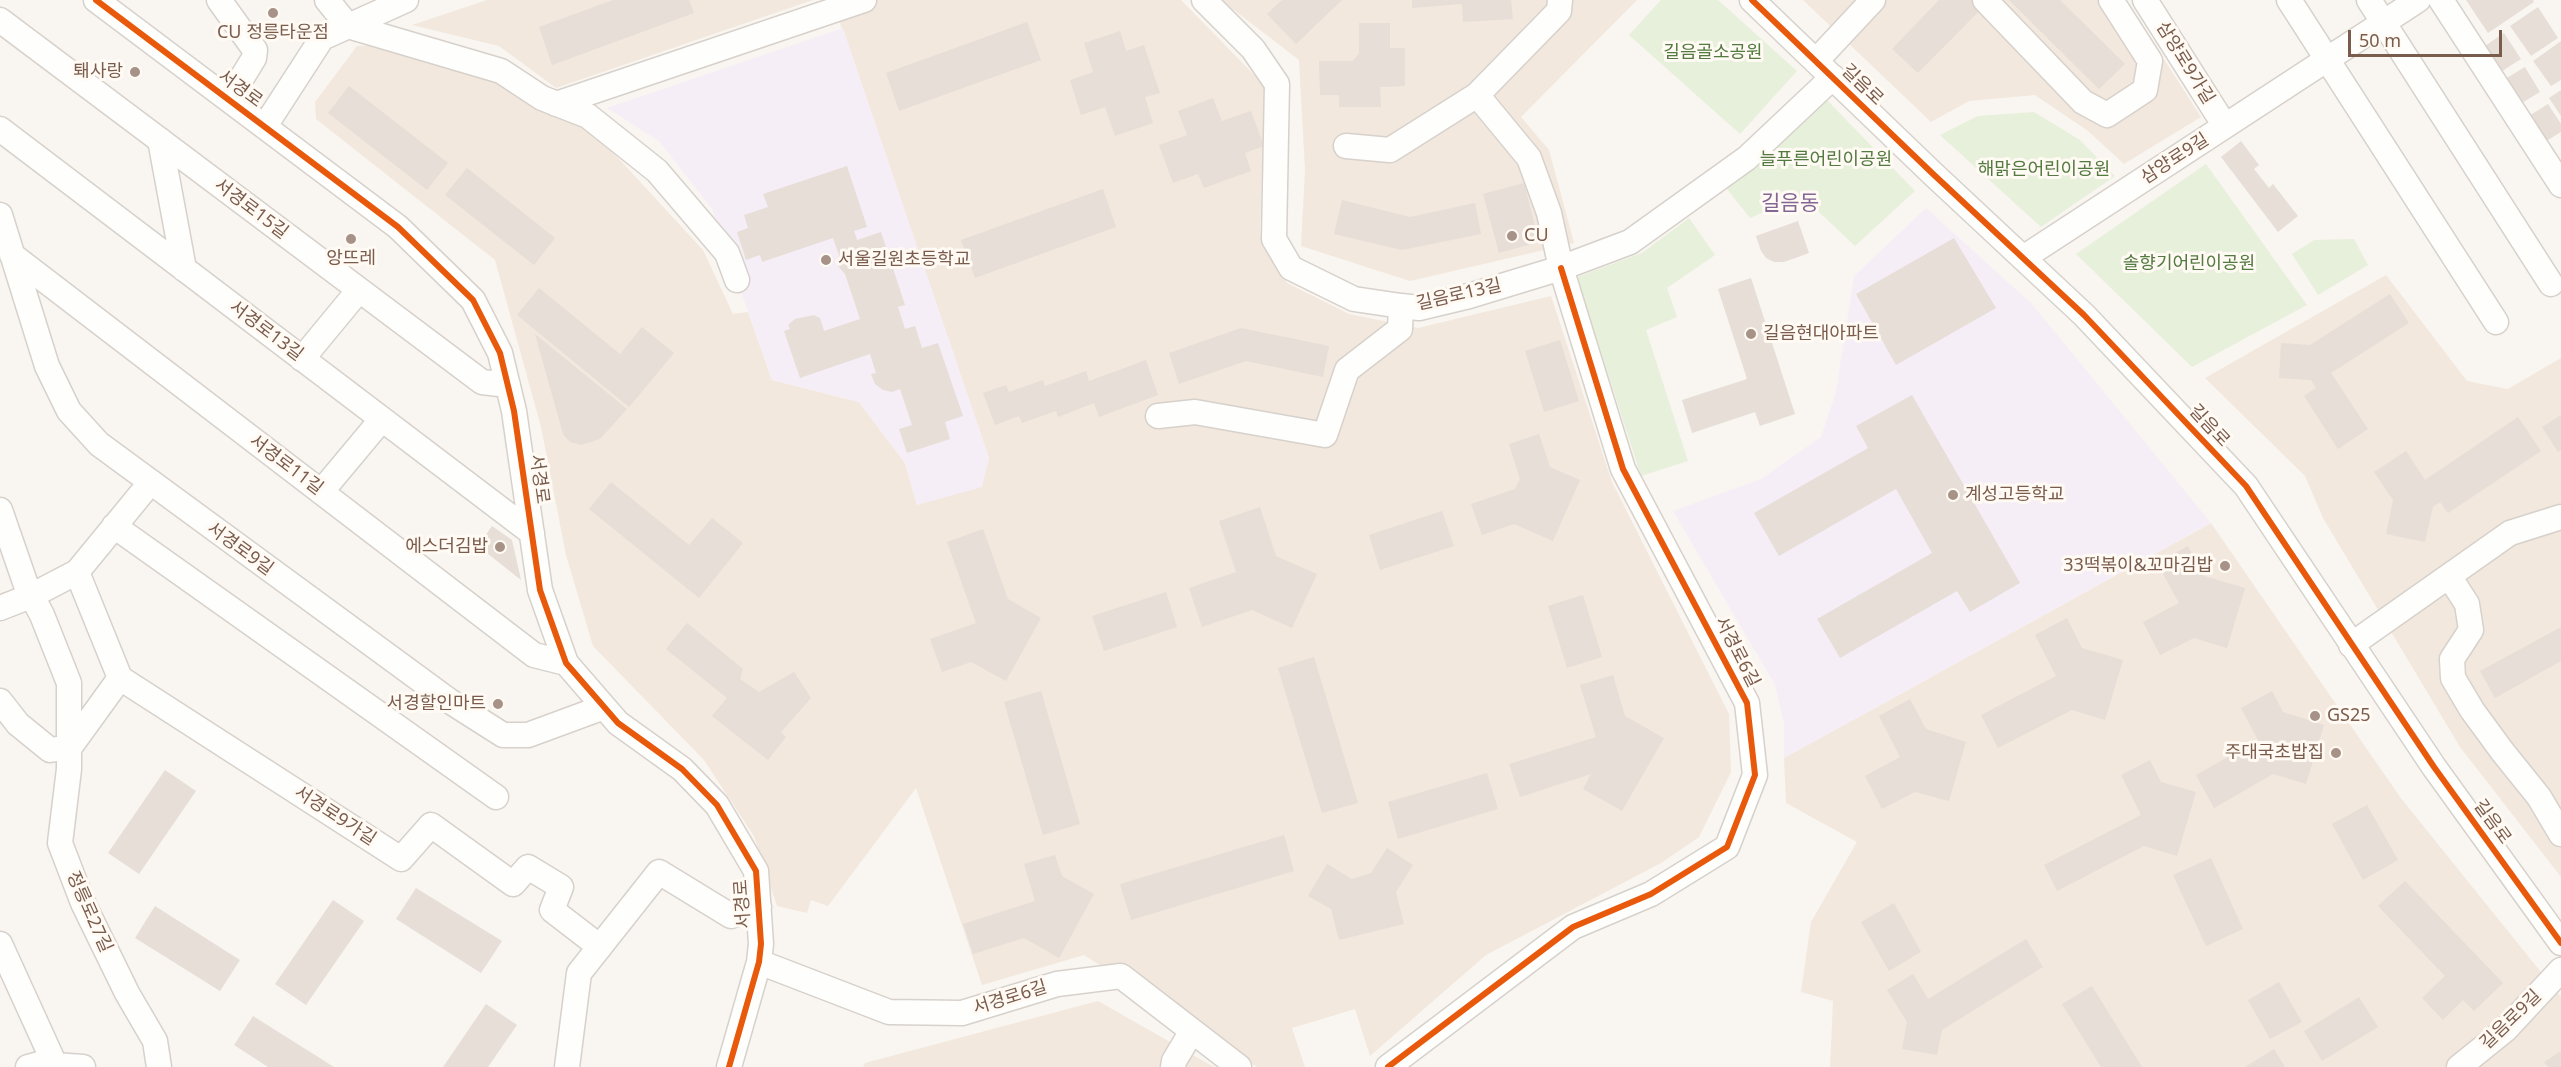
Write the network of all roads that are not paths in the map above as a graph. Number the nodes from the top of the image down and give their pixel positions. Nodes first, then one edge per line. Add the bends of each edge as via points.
1 (96, 0) edge
2 (219, 0) edge
3 (327, 0) edge
4 (406, 0) edge
5 (864, 0) edge
6 (1204, 0) edge
7 (1560, 0) edge
8 (1752, 0) edge
9 (1873, 0) edge
10 (1985, 0) edge
11 (2111, 0) edge
12 (2145, 0) edge
13 (2289, 0) edge
14 (2369, 0) edge
15 (2418, 0) edge
16 (2441, 0) edge
17 (0, 20) edge
18 (2384, 22) junction
19 (348, 26) junction
20 (2327, 59) junction
21 (1825, 69) junction
22 (1477, 95) junction
23 (229, 99) junction
24 (556, 104) junction
25 (265, 126) junction
26 (2225, 126) junction
27 (0, 129) edge
28 (159, 140) junction
29 (1346, 146) dead end
30 (2561, 185) edge
31 (0, 215) edge
32 (12, 255) junction
33 (2023, 258) junction
34 (1561, 268) junction
35 (184, 269) junction
36 (737, 280) dead end
37 (2551, 284) dead end
38 (359, 290) junction
39 (1401, 306) junction
40 (2496, 322) dead end
41 (302, 359) junction
42 (508, 386) junction
43 (1158, 416) dead end
44 (382, 419) junction
45 (150, 483) junction
46 (321, 492) junction
47 (0, 510) edge
48 (2561, 517) edge
49 (114, 526) junction
50 (532, 533) junction
51 (77, 572) junction
52 (2449, 576) junction
53 (32, 596) junction
54 (0, 608) edge
55 (2351, 645) junction
56 (566, 663) junction
57 (120, 678) junction
58 (0, 701) edge
59 (604, 706) junction
60 (69, 747) junction
61 (496, 797) dead end
62 (2561, 834) edge
63 (759, 907) junction
64 (2561, 943) edge
65 (0, 944) edge
66 (600, 947) junction
67 (759, 962) junction
68 (2561, 970) edge
69 (1192, 1031) junction
70 (56, 1066) edge
71 (28, 1067) edge
72 (83, 1067) edge
73 (159, 1067) edge
74 (567, 1067) edge
75 (729, 1067) edge
76 (1173, 1067) edge
77 (1239, 1067) edge
78 (1388, 1067) edge
79 (2459, 1067) edge

1 - 23 street, 서경로
2 - 23 street via 255,50
3 - 19 street
4 - 19 street
5 - 24 street
6 - 39 street, 길음로13길 via 1253,49 1277,84 1274,239 1291,268 1354,299
7 - 22 street via 1559,11
8 - 21 street, 길음로
9 - 21 street, 길음로13길
10 - 11 street via 2082,102 2107,115 2145,90 2150,61
12 - 26 street, 삼양로9가길
13 - 20 street
14 - 18 street
15 - 18 street, 삼양로9길
16 - 30 street
17 - 28 street, 서경로15길
18 - 20 street, 삼양로9길
18 - 37 street
19 - 24 street via 501,70
19 - 25 street via 322,38
20 - 26 street, 삼양로9길
20 - 40 street
21 - 33 street, 길음로
21 - 34 street, 길음로13길 via 1747,158 1630,242
22 - 29 street via 1390,150
22 - 34 street, 서경로6길 via 1529,158 1549,213
23 - 25 street, 서경로
24 - 36 street via 588,116 657,171 727,253
25 - 42 street, 서경로 via 398,227 473,300 500,353
26 - 33 street, 삼양로9길
27 - 35 street, 서경로13길
28 - 35 street
28 - 38 street, 서경로15길
31 - 32 street, 서경로9길
32 - 45 street, 서경로9길 via 46,366 69,411 99,444
32 - 46 street, 서경로11길
33 - 55 street, 길음로 via 2084,315 2246,486
34 - 39 street, 길음로13길 via 1419,308
34 - 78 street, 서경로6길 via 1623,469 1747,703 1755,775 1727,847 1651,894 1574,927
35 - 41 street, 서경로13길
38 - 41 street
38 - 42 street, 서경로15길 via 482,382
39 - 43 street via 1400,330 1347,370 1324,435 1195,412
41 - 44 street, 서경로13길
42 - 50 street, 서경로
44 - 46 street
44 - 50 street, 서경로13길
45 - 49 street
45 - 59 street, 서경로9길 via 438,693 503,735 528,735
46 - 56 street, 서경로11길 via 534,655
47 - 53 street, 정릉로27길
48 - 52 street via 2510,533
49 - 51 street
49 - 61 street
50 - 56 street, 서경로 via 540,590
51 - 53 street
51 - 57 street
52 - 55 street
52 - 62 street via 2468,604 2471,630 2452,659 2453,678
53 - 54 street
53 - 60 street, 정릉로27길 via 69,683
55 - 64 street, 길음로
56 - 59 street, 서경로
57 - 60 street
57 - 66 street, 서경로9가길 via 401,859 431,825 513,884 528,867 561,887 552,910
58 - 60 street via 18,724 50,750
59 - 63 street, 서경로 via 618,723 682,769 717,805 756,871
60 - 73 street, 정릉로27길 via 60,843 83,903 155,1041
63 - 66 street, 서경로 via 731,916 659,872
63 - 67 street, 서경로
65 - 70 street
66 - 74 street, 서경로 via 579,974
67 - 69 street, 서경로6길 via 889,1012 962,1013 1057,984 1121,976
67 - 75 street, 서경로
68 - 79 street, 길음로9길 via 2505,1030
69 - 76 street
69 - 77 street, 서경로6길
70 - 71 street
70 - 72 street

